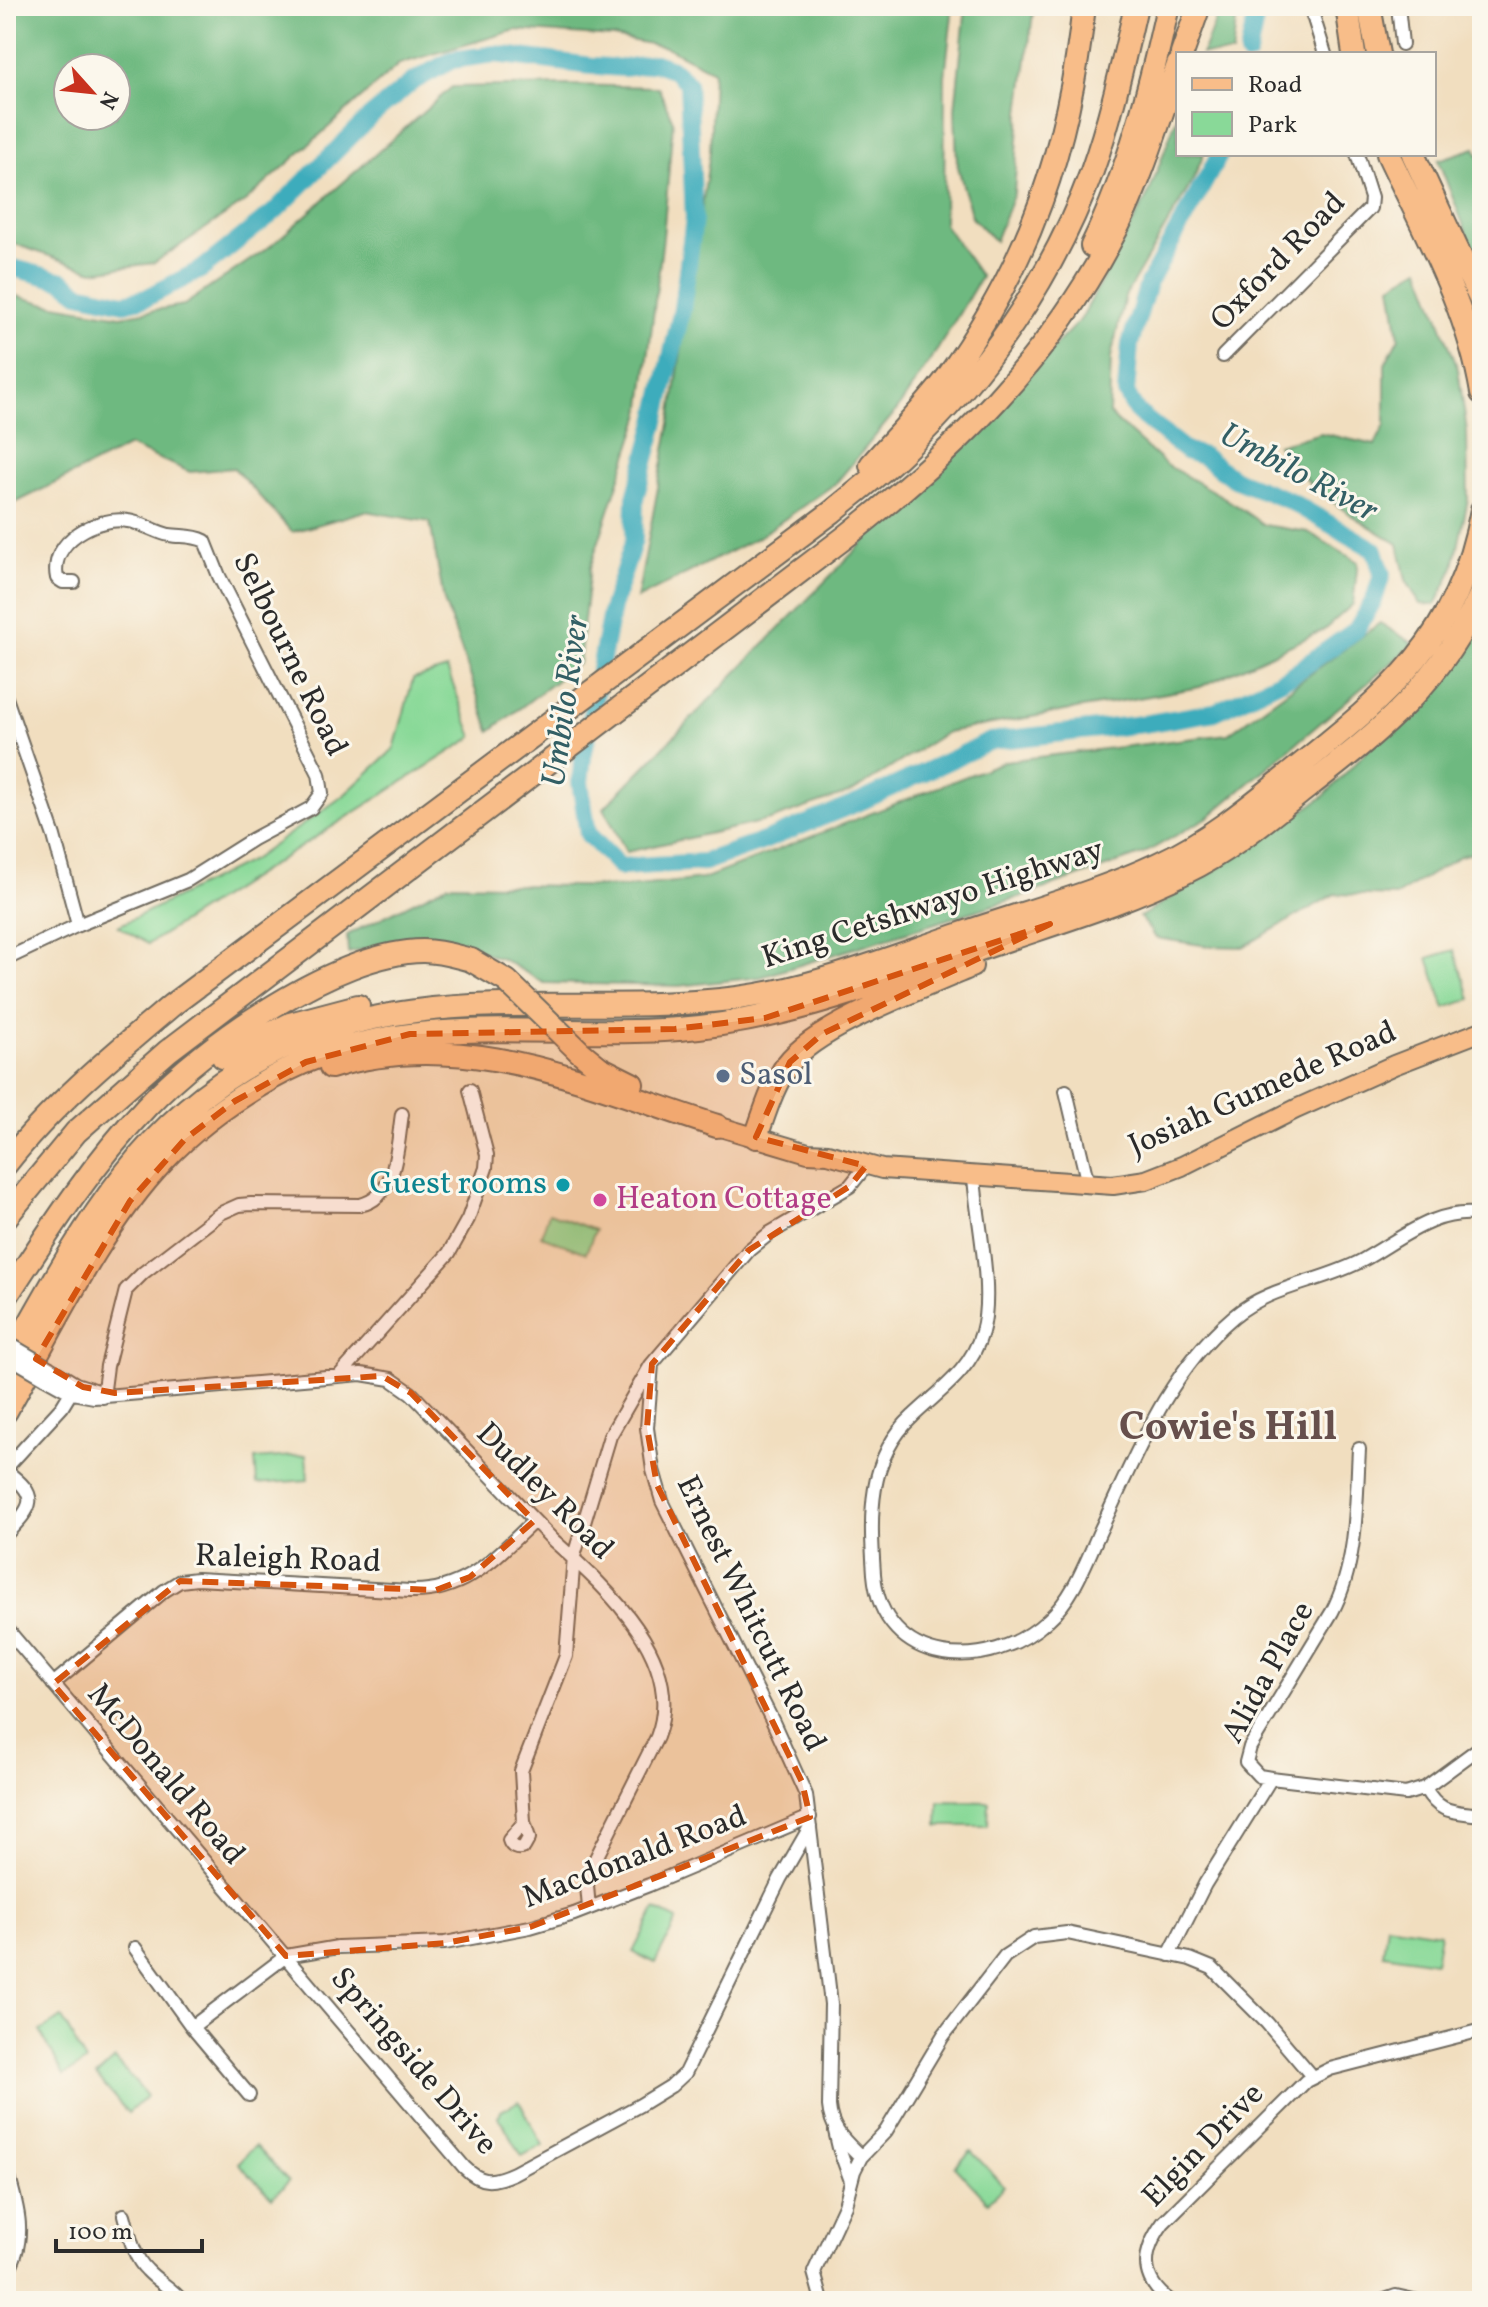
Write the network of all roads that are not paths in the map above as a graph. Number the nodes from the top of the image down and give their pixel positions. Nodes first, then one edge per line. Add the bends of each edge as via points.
1 (1084, 6) edge
2 (1136, 6) edge
3 (1168, 6) edge
4 (1199, 6) edge
5 (1310, 6) edge
6 (1347, 6) edge
7 (1369, 6) edge
8 (1398, 6) edge
9 (1402, 44) dead end
10 (1183, 52) edge
11 (1324, 52) edge
12 (1354, 52) edge
13 (1378, 52) edge
14 (1176, 71) edge
15 (1358, 156) edge
16 (1389, 156) edge
17 (1414, 156) edge
18 (1482, 303) edge
19 (1223, 356) dead end
20 (1482, 393) edge
21 (980, 417) junction
22 (1482, 510) edge
23 (832, 512) junction
24 (74, 582) dead end
25 (1482, 591) edge
26 (6, 698) edge
27 (1050, 924) junction
28 (78, 925) junction
29 (6, 959) edge
30 (664, 1004) junction
31 (1482, 1031) edge
32 (470, 1090) dead end
33 (1066, 1091) dead end
34 (402, 1114) dead end
35 (718, 1121) junction
36 (127, 1131) junction
37 (758, 1132) junction
38 (6, 1164) edge
39 (866, 1166) junction
40 (974, 1177) junction
41 (1088, 1184) junction
42 (130, 1201) junction
43 (1482, 1215) edge
44 (6, 1217) edge
45 (6, 1297) edge
46 (6, 1342) edge
47 (6, 1355) edge
48 (652, 1364) junction
49 (6, 1365) edge
50 (48, 1373) junction
51 (339, 1376) junction
52 (74, 1388) junction
53 (107, 1394) junction
54 (6, 1411) edge
55 (1359, 1449) dead end
56 (6, 1469) edge
57 (534, 1521) junction
58 (6, 1534) edge
59 (574, 1556) junction
60 (6, 1628) edge
61 (53, 1684) junction
62 (1482, 1746) edge
63 (1271, 1778) junction
64 (1425, 1788) junction
65 (1482, 1815) edge
66 (524, 1822) dead end
67 (810, 1822) junction
68 (589, 1908) junction
69 (135, 1948) dead end
70 (1169, 1955) junction
71 (286, 1956) junction
72 (192, 2027) junction
73 (1482, 2030) edge
74 (1312, 2076) junction
75 (249, 2095) dead end
76 (838, 2133) junction
77 (880, 2139) junction
78 (861, 2157) junction
79 (6, 2168) edge
80 (851, 2181) junction
81 (124, 2215) dead end
82 (6, 2273) edge
83 (182, 2301) edge
84 (822, 2301) edge
85 (1170, 2301) edge
86 (1382, 2301) edge
87 (1418, 2301) edge

1 - 23 highway via 1073,90 1052,174 998,300 945,381
2 - 23 highway via 1096,160 1044,275 956,396 901,454
3 - 21 highway via 1141,117 1098,234 1046,328
4 - 10 highway
5 - 11 street
6 - 12 highway
7 - 13 highway
8 - 9 street
14 - 21 highway via 1135,187 1093,273 1038,355
15 - 19 street, Oxford Road via 1371,203 1366,213
16 - 20 highway via 1458,305
17 - 18 highway
21 - 44 highway via 897,496 138,1075 76,1132
22 - 30 highway, King Cetshwayo Highway via 1462,582 1409,668 1351,724 1206,838 1155,866 826,979 739,998
23 - 38 highway via 172,1005 86,1080
24 - 28 street, Selbourne Road via 57,578 55,564 74,536 89,526 126,520 205,541 319,774 322,793 311,808 196,875
25 - 27 highway, King Cetshwayo Highway via 1450,653 1404,707 1249,834 1182,875
26 - 28 street via 54,836
27 - 37 highway via 822,1034 790,1062
27 - 42 highway, King Cetshwayo Highway via 847,996 765,1018 675,1029 439,1031 357,1045 306,1062 235,1101 185,1139
28 - 29 street
30 - 36 highway via 449,995 331,1011 229,1053
30 - 49 highway, King Cetshwayo Highway via 399,1011 337,1025 263,1057 211,1090 135,1159 83,1231
31 - 41 main road, Josiah Gumede Road via 1380,1071 1146,1180
32 - 51 street via 487,1155 468,1219 449,1253
33 - 41 street
34 - 53 street via 391,1173 375,1200 360,1205 239,1205 143,1273 123,1297
35 - 36 highway, bridge via 618,1078 579,1051 507,981 471,960 445,953 402,953 374,959 288,999 202,1056
35 - 37 main road, Josiah Gumede Road
35 - 42 highway via 528,1065 443,1052 371,1058 315,1072 252,1100 206,1130
36 - 45 highway via 67,1204
37 - 39 main road, Josiah Gumede Road via 812,1144
39 - 40 main road, Josiah Gumede Road
39 - 48 street via 850,1186 749,1250
40 - 41 main road, Josiah Gumede Road
40 - 43 street via 986,1292 982,1332 962,1371 892,1442 875,1480 872,1505 875,1576 885,1609 910,1640 957,1656 1014,1644 1050,1619 1071,1592 1154,1416 1179,1378 1246,1306 1364,1260 1427,1223 1451,1215
42 - 54 highway, King Cetshwayo Highway
46 - 50 street, Dudley Road, bridge
47 - 50 street, Dudley Road, bridge
48 - 59 street via 610,1436
48 - 67 street, Ernest Whitcutt Road via 647,1428 657,1485 802,1782
50 - 52 street, Dudley Road
51 - 53 street, Dudley Road
51 - 57 street, Dudley Road via 374,1375 401,1384
52 - 53 street, Dudley Road
52 - 56 street
55 - 63 street, Alida Place via 1342,1590 1247,1755 1248,1768
56 - 58 street via 31,1500
57 - 59 street, Dudley Road
57 - 61 street, Raleigh Road via 470,1577 436,1590 180,1581
59 - 66 street via 566,1656 521,1771
59 - 68 street, Dudley Road via 642,1632 665,1708 657,1737 590,1870
60 - 61 street, McDonald Road
61 - 71 street, McDonald Road
62 - 64 street
63 - 64 street, Alida Place via 1406,1794
63 - 70 street via 1205,1884
64 - 65 street via 1445,1810
67 - 68 street, Macdonald Road
67 - 71 street, Springside Drive via 685,2073 640,2105 495,2181 484,2182 464,2167
67 - 76 street, Ernest Whitcutt Road via 831,2004 829,2106
68 - 71 street, Macdonald Road via 466,1940 338,1947
69 - 72 street
70 - 74 street via 1203,1963 1223,1976
70 - 77 street via 1067,1933 1025,1941 1005,1956 961,2011
71 - 72 street
72 - 75 street
73 - 74 street
74 - 85 street, Elgin Drive via 1155,2235 1147,2252 1148,2270 1153,2284
76 - 77 street via 856,2141
76 - 78 street
76 - 80 street, Ernest Whitcutt Road
77 - 78 street
78 - 80 street
79 - 82 street via 20,2231
80 - 84 street via 814,2272
81 - 83 street via 143,2267
86 - 87 street via 1396,2296

